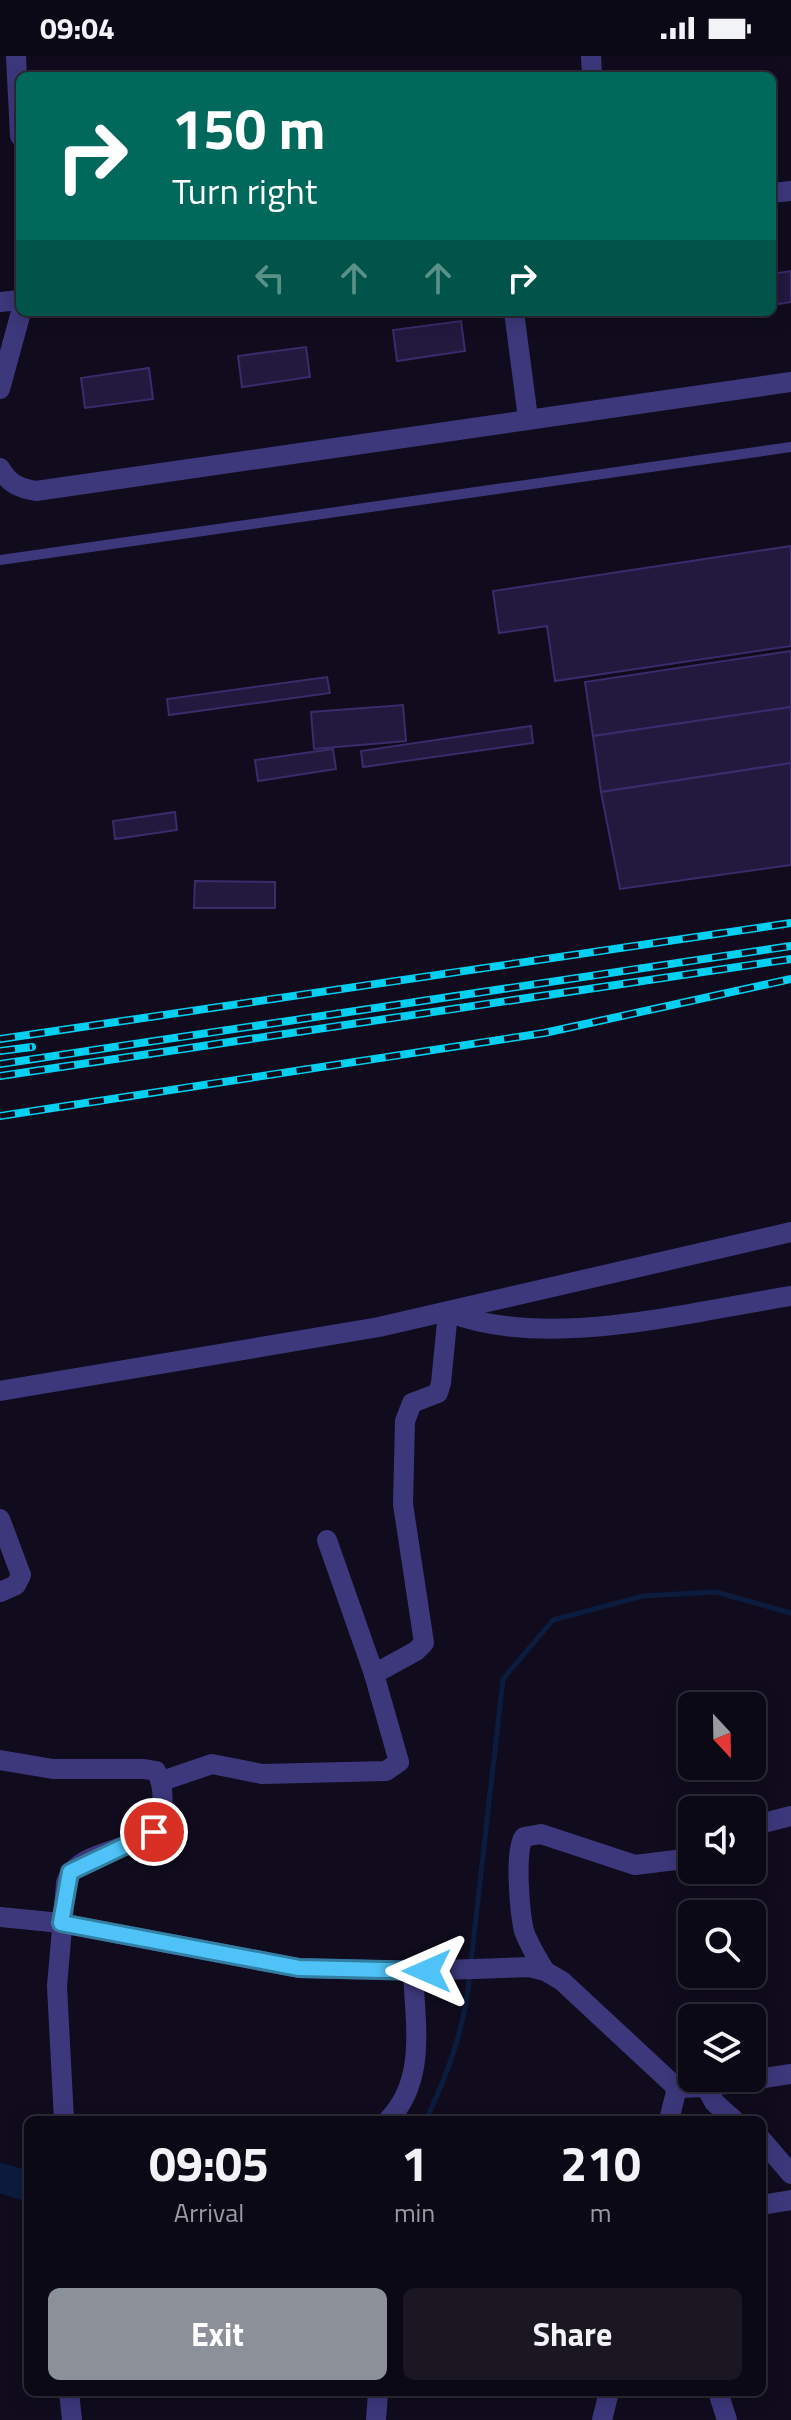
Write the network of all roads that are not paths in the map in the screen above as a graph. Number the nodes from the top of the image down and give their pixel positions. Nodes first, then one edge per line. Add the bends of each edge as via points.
1 (20, 316) edge
2 (515, 316) edge
3 (791, 382) edge
4 (0, 389) edge
5 (528, 418) junction
6 (791, 447) edge
7 (0, 468) edge
8 (0, 560) edge
9 (791, 1232) edge
10 (791, 1296) edge
11 (448, 1312) junction
12 (0, 1391) edge
13 (0, 1519) edge
14 (327, 1540) dead end
15 (0, 1592) edge
16 (374, 1674) junction
17 (0, 1760) edge
18 (162, 1781) junction
19 (791, 1816) edge
20 (766, 1822) edge
21 (678, 1860) edge
22 (0, 1917) edge
23 (61, 1923) junction
24 (537, 1969) junction
25 (420, 1971) junction
26 (791, 2074) edge
27 (766, 2078) edge
28 (677, 2088) joint
29 (709, 2092) edge
30 (65, 2116) edge
31 (392, 2116) edge
32 (670, 2116) edge
33 (730, 2116) edge
34 (766, 2145) edge
35 (791, 2174) edge
36 (791, 2200) edge
37 (766, 2204) edge
38 (69, 2396) edge
39 (378, 2396) edge
40 (608, 2396) edge
41 (719, 2396) edge
42 (72, 2420) edge
43 (376, 2420) edge
44 (602, 2420) edge
45 (727, 2420) edge

1 - 4 street
2 - 5 street
3 - 5 street
5 - 7 street via 36,491 7,481
6 - 8 lane
9 - 11 street
10 - 11 street via 555,1331 483,1325
11 - 12 street
11 - 16 street via 438,1393 412,1403 405,1421 403,1504 424,1643
13 - 15 street via 21,1575 16,1585
14 - 16 street
16 - 18 street via 399,1755 394,1768 262,1774 212,1764
17 - 18 street via 53,1769 144,1769 156,1771
18 - 23 street via 161,1821 154,1832 70,1872
19 - 20 street
21 - 24 street via 635,1865 541,1834 524,1837 519,1851 521,1912
22 - 23 street
23 - 25 street via 299,1968
23 - 30 street via 57,1986
24 - 25 street
24 - 28 street via 562,1981
25 - 31 street via 414,2074
26 - 27 street
28 - 32 street
29 - 33 street
34 - 35 street
36 - 37 street
38 - 42 street
39 - 43 street
40 - 44 street
41 - 45 street

